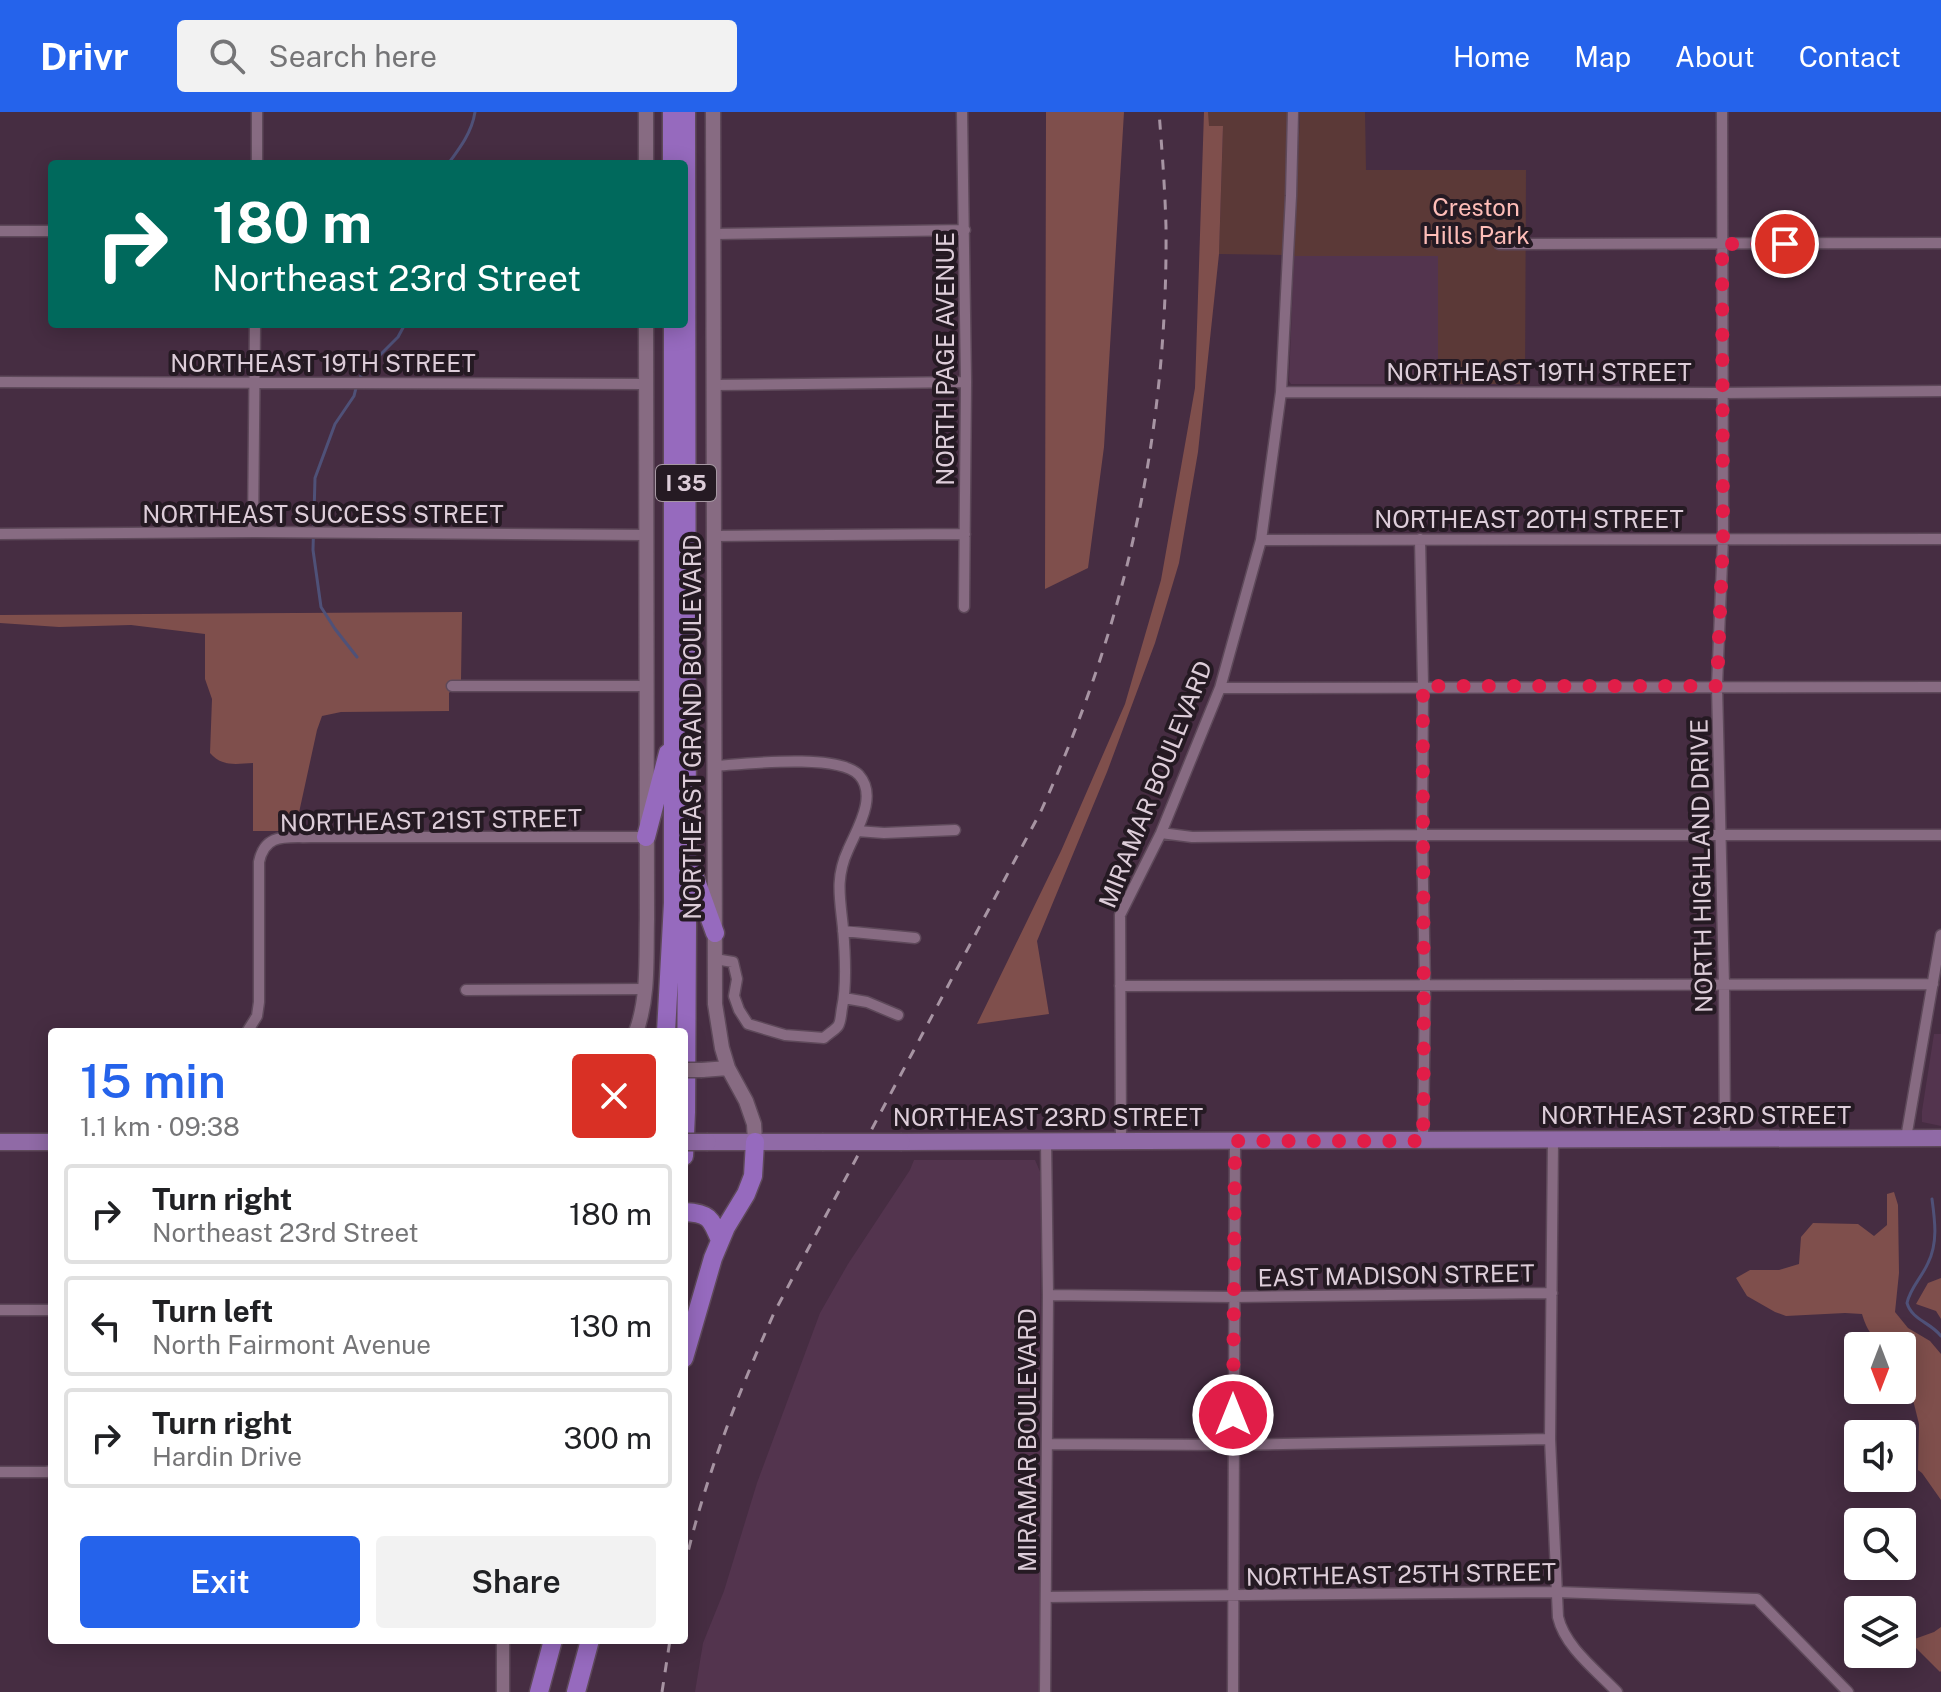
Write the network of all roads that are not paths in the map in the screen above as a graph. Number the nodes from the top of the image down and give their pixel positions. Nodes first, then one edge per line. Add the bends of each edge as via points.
1 (257, 112) edge
2 (646, 112) edge
3 (672, 112) edge
4 (686, 112) edge
5 (713, 112) edge
6 (962, 112) edge
7 (1293, 112) edge
8 (1722, 112) edge
9 (257, 160) edge
10 (646, 160) edge
11 (672, 160) edge
12 (686, 160) edge
13 (965, 230) junction
14 (0, 231) edge
15 (48, 231) edge
16 (714, 234) junction
17 (1941, 243) edge
18 (1499, 244) dead end
19 (1722, 244) junction
20 (255, 328) edge
21 (646, 328) edge
22 (673, 328) edge
23 (686, 328) edge
24 (0, 382) edge
25 (254, 382) junction
26 (966, 382) junction
27 (647, 384) junction
28 (714, 385) junction
29 (1941, 391) edge
30 (1281, 392) junction
31 (1722, 393) junction
32 (253, 532) junction
33 (0, 534) edge
34 (965, 534) junction
35 (647, 535) junction
36 (714, 536) junction
37 (1723, 538) junction
38 (1420, 539) junction
39 (1941, 539) edge
40 (1261, 540) junction
41 (964, 607) dead end
42 (452, 686) dead end
43 (646, 686) junction
44 (1423, 686) junction
45 (1717, 686) junction
46 (1941, 687) edge
47 (1220, 688) junction
48 (674, 731) junction
49 (714, 766) junction
50 (955, 830) dead end
51 (857, 831) junction
52 (1161, 833) junction
53 (1422, 835) junction
54 (1720, 835) junction
55 (1941, 835) edge
56 (646, 837) junction
57 (687, 854) junction
58 (843, 931) junction
59 (715, 933) junction
60 (1941, 935) edge
61 (915, 938) dead end
62 (715, 959) junction
63 (1933, 984) junction
64 (1724, 985) junction
65 (1120, 986) junction
66 (1425, 986) junction
67 (645, 989) junction
68 (466, 990) dead end
69 (844, 998) junction
70 (898, 1015) dead end
71 (250, 1028) edge
72 (637, 1028) edge
73 (666, 1028) edge
74 (686, 1028) edge
75 (728, 1068) junction
76 (688, 1070) edge
77 (1906, 1138) junction
78 (1941, 1138) edge
79 (1725, 1139) junction
80 (1553, 1140) junction
81 (1046, 1141) junction
82 (1235, 1141) junction
83 (1423, 1141) junction
84 (0, 1142) edge
85 (48, 1142) edge
86 (688, 1142) edge
87 (755, 1142) junction
88 (1121, 1142) junction
89 (688, 1212) edge
90 (720, 1240) junction
91 (1552, 1293) junction
92 (1048, 1295) junction
93 (1234, 1297) junction
94 (0, 1310) edge
95 (48, 1310) edge
96 (688, 1345) edge
97 (1550, 1439) junction
98 (1047, 1444) junction
99 (1233, 1445) junction
100 (0, 1472) edge
101 (48, 1472) edge
102 (1556, 1592) junction
103 (1232, 1596) junction
104 (1046, 1597) junction
105 (503, 1644) edge
106 (552, 1644) edge
107 (589, 1644) edge
108 (503, 1692) edge
109 (539, 1692) edge
110 (576, 1692) edge
111 (1045, 1692) edge
112 (1233, 1692) edge
113 (1617, 1692) edge
114 (1848, 1692) edge

1 - 9 street
2 - 10 main road
3 - 11 highway
4 - 12 highway, I 35
5 - 16 main road, NORTHEAST GRAND BOULEVARD
6 - 13 street, NORTH PAGE AVENUE
7 - 30 street, MIRAMAR BOULEVARD
8 - 19 street, NORTH HIGHLAND DRIVE
13 - 16 street
13 - 26 street, NORTH PAGE AVENUE
14 - 15 street
16 - 28 main road, NORTHEAST GRAND BOULEVARD
17 - 19 street
18 - 19 street
19 - 31 street, NORTH HIGHLAND DRIVE
20 - 25 street
21 - 27 main road, NORTHEAST GRAND BOULEVARD
22 - 48 highway, I 35
23 - 57 highway, I 35
24 - 25 street, NORTHEAST 19TH STREET
25 - 27 street, NORTHEAST 19TH STREET
25 - 32 street
26 - 28 street
26 - 34 street, NORTH PAGE AVENUE
27 - 35 main road, NORTHEAST GRAND BOULEVARD
28 - 36 main road, NORTHEAST GRAND BOULEVARD
29 - 31 street, NORTHEAST 19TH STREET
30 - 31 street, NORTHEAST 19TH STREET
30 - 40 street, MIRAMAR BOULEVARD
31 - 37 street, NORTH HIGHLAND DRIVE
32 - 33 street, NORTHEAST SUCCESS STREET
32 - 35 street, NORTHEAST SUCCESS STREET
34 - 36 street
34 - 41 street, NORTH PAGE AVENUE
35 - 43 main road, NORTHEAST GRAND BOULEVARD
36 - 49 main road, NORTHEAST GRAND BOULEVARD
37 - 38 street, NORTHEAST 20TH STREET
37 - 39 street, NORTHEAST 20TH STREET
37 - 45 street, NORTH HIGHLAND DRIVE
38 - 40 street, NORTHEAST 20TH STREET
38 - 44 street
40 - 47 street, MIRAMAR BOULEVARD
42 - 43 street
43 - 56 main road, NORTHEAST GRAND BOULEVARD
44 - 45 street
44 - 47 street
44 - 53 street
45 - 46 street
45 - 54 street, NORTH HIGHLAND DRIVE
47 - 52 street, MIRAMAR BOULEVARD
48 - 56 highway
48 - 73 highway, I 35
49 - 51 street via 818,761 857,773 867,802
49 - 59 main road, NORTHEAST GRAND BOULEVARD
50 - 51 street
51 - 58 street via 840,870
52 - 53 street
52 - 65 street, MIRAMAR BOULEVARD via 1120,915
53 - 54 street
53 - 66 street
54 - 55 street
54 - 64 street, NORTH HIGHLAND DRIVE
56 - 67 main road, NORTHEAST GRAND BOULEVARD
56 - 71 street, NORTHEAST 21ST STREET via 280,838 267,843 259,862 259,1002
57 - 59 highway
57 - 74 highway, I 35
58 - 61 street
58 - 69 street
59 - 62 main road, NORTHEAST GRAND BOULEVARD
60 - 63 street
62 - 69 street via 733,962 734,996 748,1024 785,1035 824,1038 838,1025
62 - 75 main road, NORTHEAST GRAND BOULEVARD via 716,1016
63 - 64 street
63 - 77 street
64 - 66 street
64 - 79 street, NORTH HIGHLAND DRIVE
65 - 66 street
65 - 88 street, MIRAMAR BOULEVARD
66 - 83 street
67 - 68 street
67 - 72 main road, NORTHEAST GRAND BOULEVARD
69 - 70 street
75 - 76 main road, bridge
75 - 87 main road, NORTHEAST GRAND BOULEVARD via 746,1101
77 - 78 main road, NORTHEAST 23RD STREET
77 - 79 main road, NORTHEAST 23RD STREET
79 - 80 main road, NORTHEAST 23RD STREET
80 - 83 main road, NORTHEAST 23RD STREET
80 - 91 street
81 - 87 main road, NORTHEAST 23RD STREET, bridge
81 - 88 main road, NORTHEAST 23RD STREET
81 - 92 street, MIRAMAR BOULEVARD
82 - 83 main road, NORTHEAST 23RD STREET
82 - 88 main road, NORTHEAST 23RD STREET
82 - 93 street
84 - 85 main road
86 - 87 main road, NORTHEAST 23RD STREET, bridge
87 - 90 highway via 753,1176
89 - 90 highway via 712,1221
90 - 96 highway
91 - 93 street, EAST MADISON STREET
91 - 97 street
92 - 93 street, EAST MADISON STREET
92 - 98 street, MIRAMAR BOULEVARD
93 - 99 street
94 - 95 street
97 - 99 street
97 - 102 street
98 - 99 street
98 - 104 street, MIRAMAR BOULEVARD
99 - 103 street
100 - 101 street
102 - 103 street, NORTHEAST 25TH STREET
102 - 113 street via 1561,1631
102 - 114 street, NORTHEAST 25TH STREET via 1757,1599
103 - 104 street, NORTHEAST 25TH STREET
103 - 112 street
104 - 111 street, MIRAMAR BOULEVARD
105 - 108 street
106 - 109 highway
107 - 110 highway

